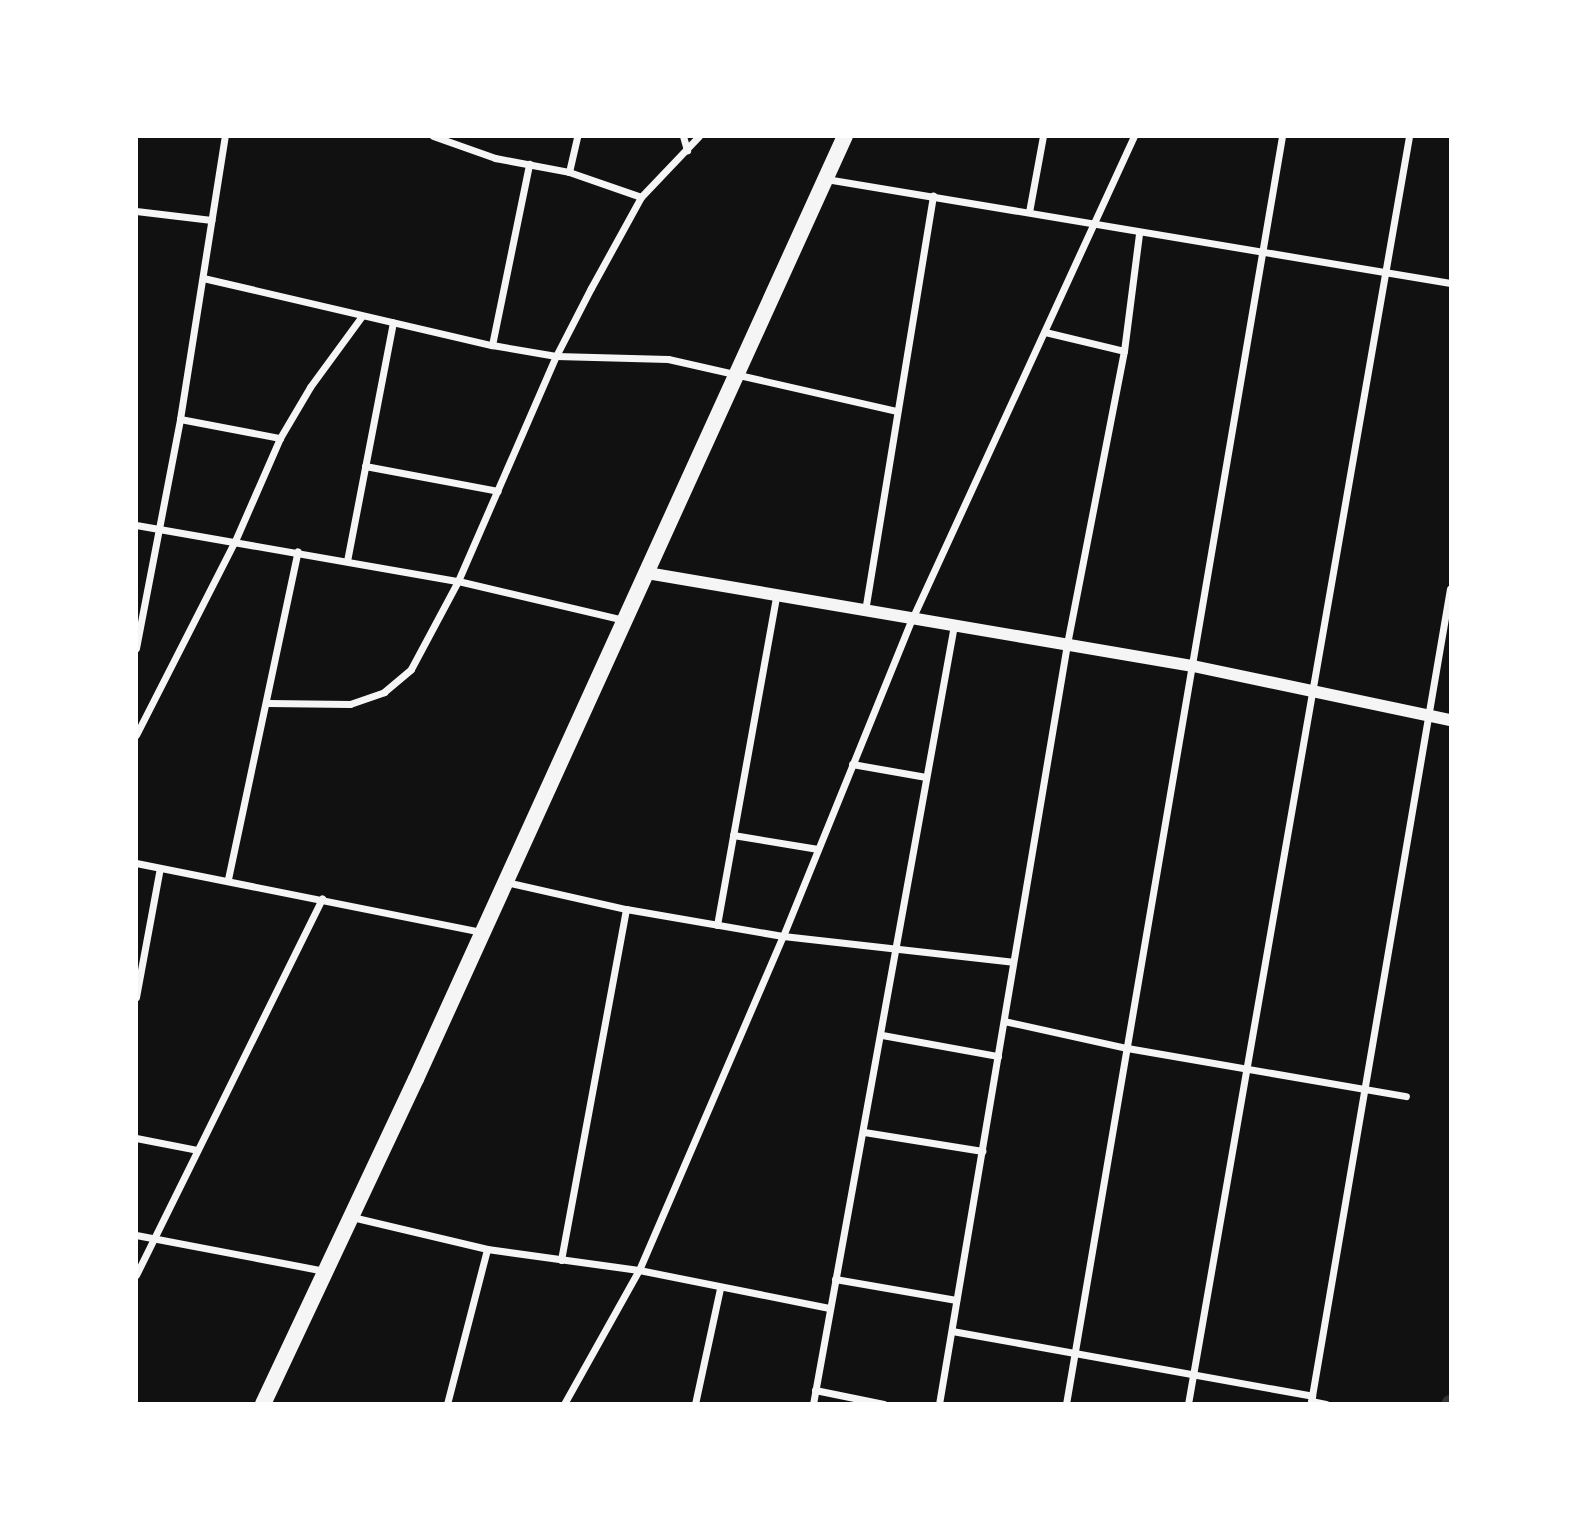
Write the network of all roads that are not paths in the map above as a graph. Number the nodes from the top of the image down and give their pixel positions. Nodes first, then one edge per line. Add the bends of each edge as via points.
1 (225, 136) edge
2 (433, 136) edge
3 (578, 136) edge
4 (683, 136) edge
5 (699, 136) edge
6 (845, 136) edge
7 (1043, 136) edge
8 (1134, 136) edge
9 (1282, 136) edge
10 (1409, 136) edge
11 (687, 150) junction
12 (528, 164) junction
13 (569, 172) junction
14 (825, 179) junction
15 (933, 196) junction
16 (641, 197) junction
17 (136, 211) edge
18 (1029, 212) junction
19 (211, 220) junction
20 (1096, 226) junction
21 (1139, 234) junction
22 (1262, 251) junction
23 (1385, 272) junction
24 (203, 278) junction
25 (1451, 283) edge
26 (362, 316) junction
27 (393, 322) junction
28 (1045, 332) junction
29 (492, 345) junction
30 (1124, 351) junction
31 (556, 356) junction
32 (736, 377) junction
33 (898, 411) junction
34 (180, 419) junction
35 (280, 438) junction
36 (365, 466) junction
37 (498, 491) junction
38 (136, 525) edge
39 (159, 528) junction
40 (235, 541) junction
41 (298, 551) junction
42 (347, 561) junction
43 (647, 572) junction
44 (458, 581) junction
45 (1451, 589) edge
46 (776, 596) junction
47 (865, 611) junction
48 (912, 619) junction
49 (625, 620) junction
50 (954, 625) junction
51 (1067, 644) junction
52 (136, 648) edge
53 (1194, 666) junction
54 (1311, 692) junction
55 (268, 703) junction
56 (1428, 715) junction
57 (1451, 720) edge
58 (136, 735) edge
59 (852, 764) junction
60 (926, 776) junction
61 (733, 835) junction
62 (818, 849) junction
63 (136, 863) edge
64 (160, 868) junction
65 (228, 879) junction
66 (506, 882) junction
67 (322, 898) junction
68 (626, 909) junction
69 (717, 925) junction
70 (483, 932) junction
71 (783, 936) junction
72 (897, 949) junction
73 (1013, 962) junction
74 (136, 997) edge
75 (1004, 1021) junction
76 (882, 1035) junction
77 (1128, 1048) junction
78 (998, 1056) junction
79 (1244, 1069) junction
80 (1364, 1090) junction
81 (1406, 1096) dead end
82 (864, 1132) junction
83 (136, 1138) edge
84 (197, 1150) junction
85 (982, 1151) junction
86 (351, 1217) junction
87 (136, 1235) edge
88 (153, 1238) junction
89 (487, 1250) junction
90 (561, 1260) junction
91 (639, 1270) junction
92 (326, 1271) junction
93 (136, 1275) edge
94 (835, 1279) junction
95 (720, 1287) junction
96 (956, 1300) junction
97 (829, 1308) junction
98 (953, 1331) junction
99 (1077, 1350) junction
100 (1193, 1373) junction
101 (815, 1390) junction
102 (1311, 1400) edge
103 (263, 1404) edge
104 (447, 1404) edge
105 (564, 1404) edge
106 (695, 1404) edge
107 (813, 1404) edge
108 (884, 1404) edge
109 (939, 1404) edge
110 (1066, 1404) edge
111 (1188, 1404) edge
112 (1326, 1404) edge

1 - 19 street
2 - 12 street via 495,158
3 - 13 street
4 - 11 street
5 - 11 street
6 - 14 highway
7 - 18 street
8 - 20 street
9 - 22 street
10 - 23 street
11 - 16 street
12 - 13 street
12 - 29 street
13 - 16 street
14 - 15 street
14 - 32 highway
15 - 18 street
15 - 33 street
16 - 31 street
17 - 19 street
18 - 20 street
19 - 24 street
20 - 21 street
20 - 28 street
21 - 22 street
21 - 30 street
22 - 23 street
22 - 53 street
23 - 25 street
23 - 54 street
24 - 26 street
24 - 34 street
26 - 27 street
26 - 35 street via 310,387
27 - 29 street
27 - 36 street
28 - 30 street
28 - 48 street
29 - 31 street
30 - 51 street
31 - 32 street via 668,359
31 - 37 street
32 - 33 street
32 - 43 highway
33 - 47 street
34 - 35 street
34 - 39 street
35 - 40 street
36 - 37 street
36 - 42 street
37 - 44 street
38 - 39 street
39 - 40 street
39 - 52 street
40 - 41 street
40 - 58 street
41 - 42 street
41 - 55 street
42 - 44 street
43 - 46 street
43 - 49 highway
44 - 49 street
44 - 55 street via 426,649 384,692 350,704
45 - 56 street
46 - 47 street
46 - 61 street
47 - 48 street
48 - 50 street
48 - 59 street
49 - 66 highway
50 - 51 street
50 - 60 street
51 - 53 street
51 - 73 street
53 - 54 street
53 - 77 street
54 - 56 street
54 - 79 street
55 - 65 street
56 - 57 street
56 - 80 street
59 - 60 street
59 - 62 street
60 - 72 street
61 - 62 street
61 - 69 street
62 - 71 street
63 - 64 street
64 - 65 street
64 - 74 street
65 - 67 street
66 - 68 street
66 - 70 highway
67 - 70 street
67 - 84 street
68 - 69 street
68 - 90 street
69 - 71 street
70 - 86 highway
71 - 72 street
71 - 91 street
72 - 73 street
72 - 76 street
73 - 75 street
75 - 77 street
75 - 78 street
76 - 78 street
76 - 82 street
77 - 79 street
77 - 99 street
78 - 85 street
79 - 80 street
79 - 100 street
80 - 81 street
80 - 102 street
82 - 85 street
82 - 94 street
83 - 84 street
84 - 88 street
85 - 96 street
86 - 89 street
86 - 92 highway
87 - 88 street
88 - 92 street
88 - 93 street
89 - 90 street
89 - 104 street
90 - 91 street
91 - 95 street
91 - 105 street
92 - 103 highway
94 - 96 street
94 - 97 street
95 - 97 street
95 - 106 street
96 - 98 street
97 - 101 street
98 - 99 street
98 - 109 street
99 - 100 street
99 - 110 street
100 - 102 street
100 - 111 street
101 - 107 street
101 - 108 street
102 - 112 street

